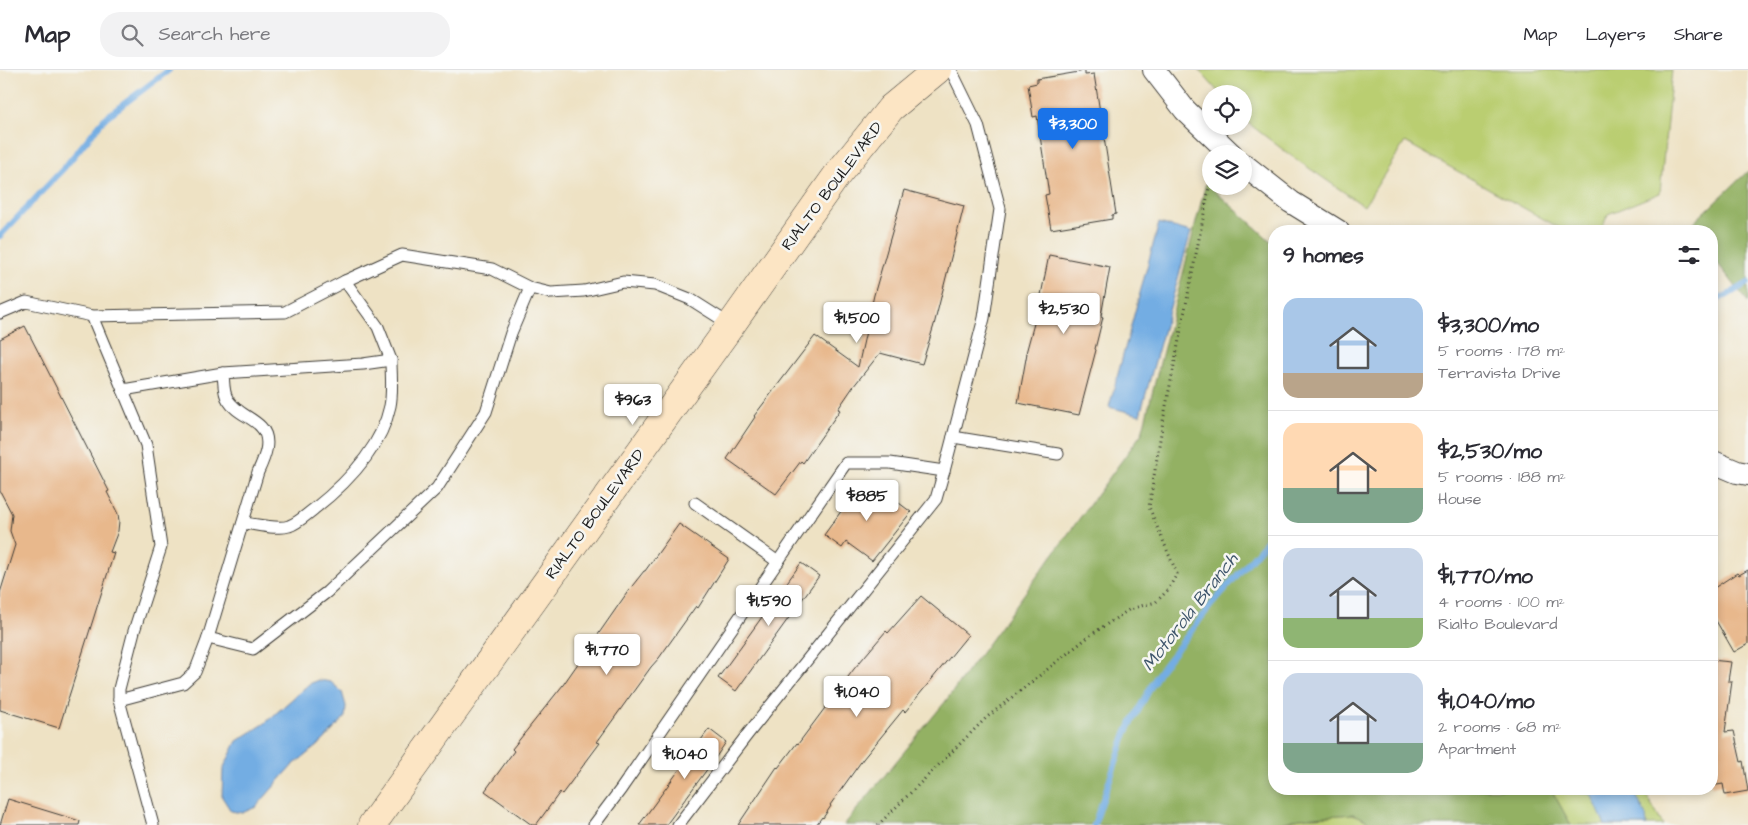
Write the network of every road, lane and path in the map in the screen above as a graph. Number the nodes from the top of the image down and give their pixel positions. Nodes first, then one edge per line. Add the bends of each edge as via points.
1 (937, 70) edge
2 (951, 70) edge
3 (1154, 70) edge
4 (1222, 145) edge
5 (1252, 171) edge
6 (1208, 195) edge
7 (1328, 225) edge
8 (345, 281) junction
9 (530, 288) junction
10 (0, 313) edge
11 (92, 316) junction
12 (731, 325) junction
13 (391, 360) junction
14 (223, 373) junction
15 (124, 390) junction
16 (953, 437) junction
17 (1058, 454) dead end
18 (1718, 464) edge
19 (944, 471) junction
20 (1748, 474) edge
21 (695, 503) dead end
22 (243, 523) junction
23 (778, 562) junction
24 (208, 638) junction
25 (119, 700) junction
26 (153, 825) edge
27 (372, 825) edge
28 (594, 825) edge
29 (678, 825) edge
30 (878, 825) edge

1 - 12 street, RIALTO BOULEVARD via 891,108 866,137
2 - 16 lane via 978,126 1000,209 984,318
3 - 4 street via 1185,110
5 - 7 street
6 - 30 path via 1149,507 1177,574 1156,602 1130,609 1092,634 986,718
8 - 9 lane via 402,255 492,269
8 - 11 lane via 285,312
8 - 13 lane via 378,327
9 - 12 lane via 566,293 623,282 655,285 690,299
9 - 24 lane via 511,334 486,412 437,488 327,592 254,648
10 - 11 lane via 26,302
11 - 15 lane
12 - 27 street, RIALTO BOULEVARD
13 - 14 lane
13 - 22 lane via 390,405 382,430 367,457 353,473 328,498 287,527
14 - 15 lane
14 - 22 lane via 226,398 236,410 262,428 267,444
15 - 25 lane via 146,445 161,547 132,640
16 - 17 lane
16 - 19 lane
18 - 20 street
19 - 23 lane via 890,463 846,464
19 - 29 lane via 936,499
21 - 23 lane
22 - 24 lane
23 - 28 lane
24 - 25 lane via 195,672 183,683
25 - 26 lane

